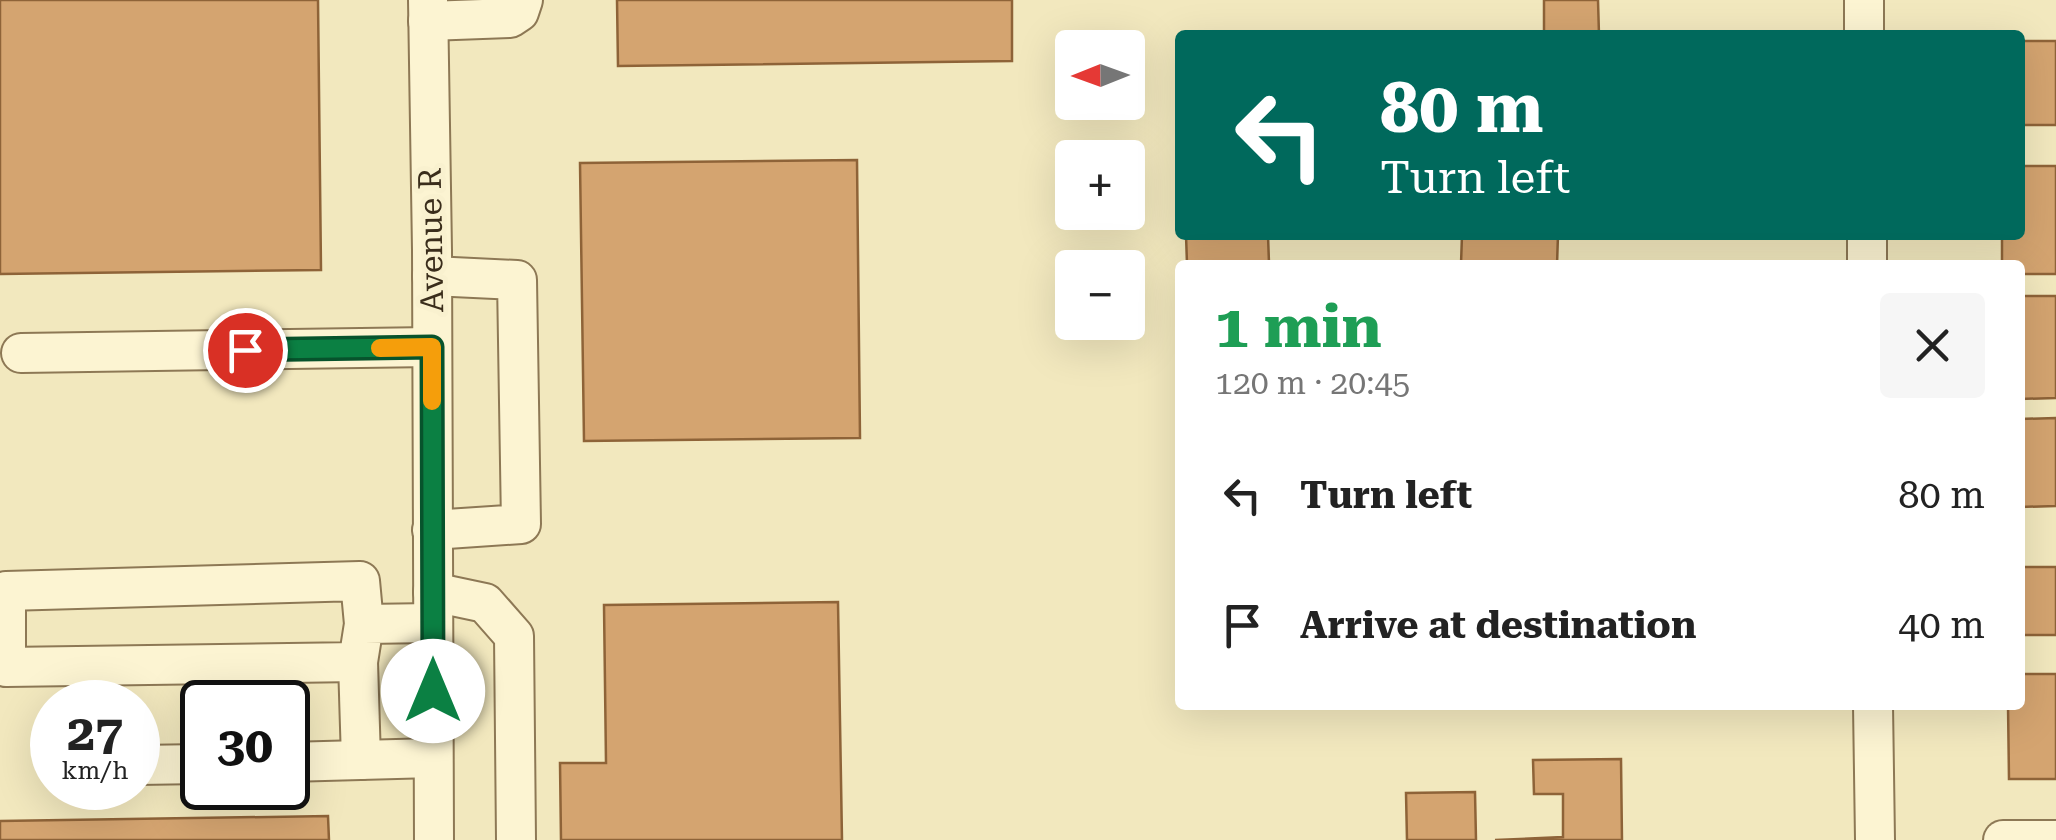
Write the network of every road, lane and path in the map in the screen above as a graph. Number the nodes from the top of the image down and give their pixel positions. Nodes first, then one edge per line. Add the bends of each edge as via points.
1 (523, 0) edge
2 (1864, 0) edge
3 (428, 11) edge
4 (1864, 30) edge
5 (432, 276) junction
6 (432, 347) junction
7 (20, 353) dead end
8 (432, 530) junction
9 (433, 607) junction
10 (364, 624) junction
11 (358, 662) junction
12 (1873, 710) edge
13 (434, 758) junction
14 (361, 760) junction
15 (310, 761) edge
16 (434, 840) edge
17 (516, 840) edge
18 (1875, 840) edge
19 (2003, 840) edge
20 (2056, 840) edge

1 - 3 street via 510,18
2 - 4 street
3 - 5 street, Avenue R
5 - 6 street, Avenue R
5 - 8 street via 517,280 521,524
6 - 7 street
6 - 8 street, Avenue R
8 - 9 street, Avenue R
9 - 10 street
9 - 13 street, Avenue R
9 - 17 street via 485,603 514,636
10 - 11 street
10 - 11 street via 360,580 6,590 6,668
11 - 14 street
12 - 18 street
13 - 14 street
13 - 16 street, Avenue R
14 - 15 street
19 - 20 street

